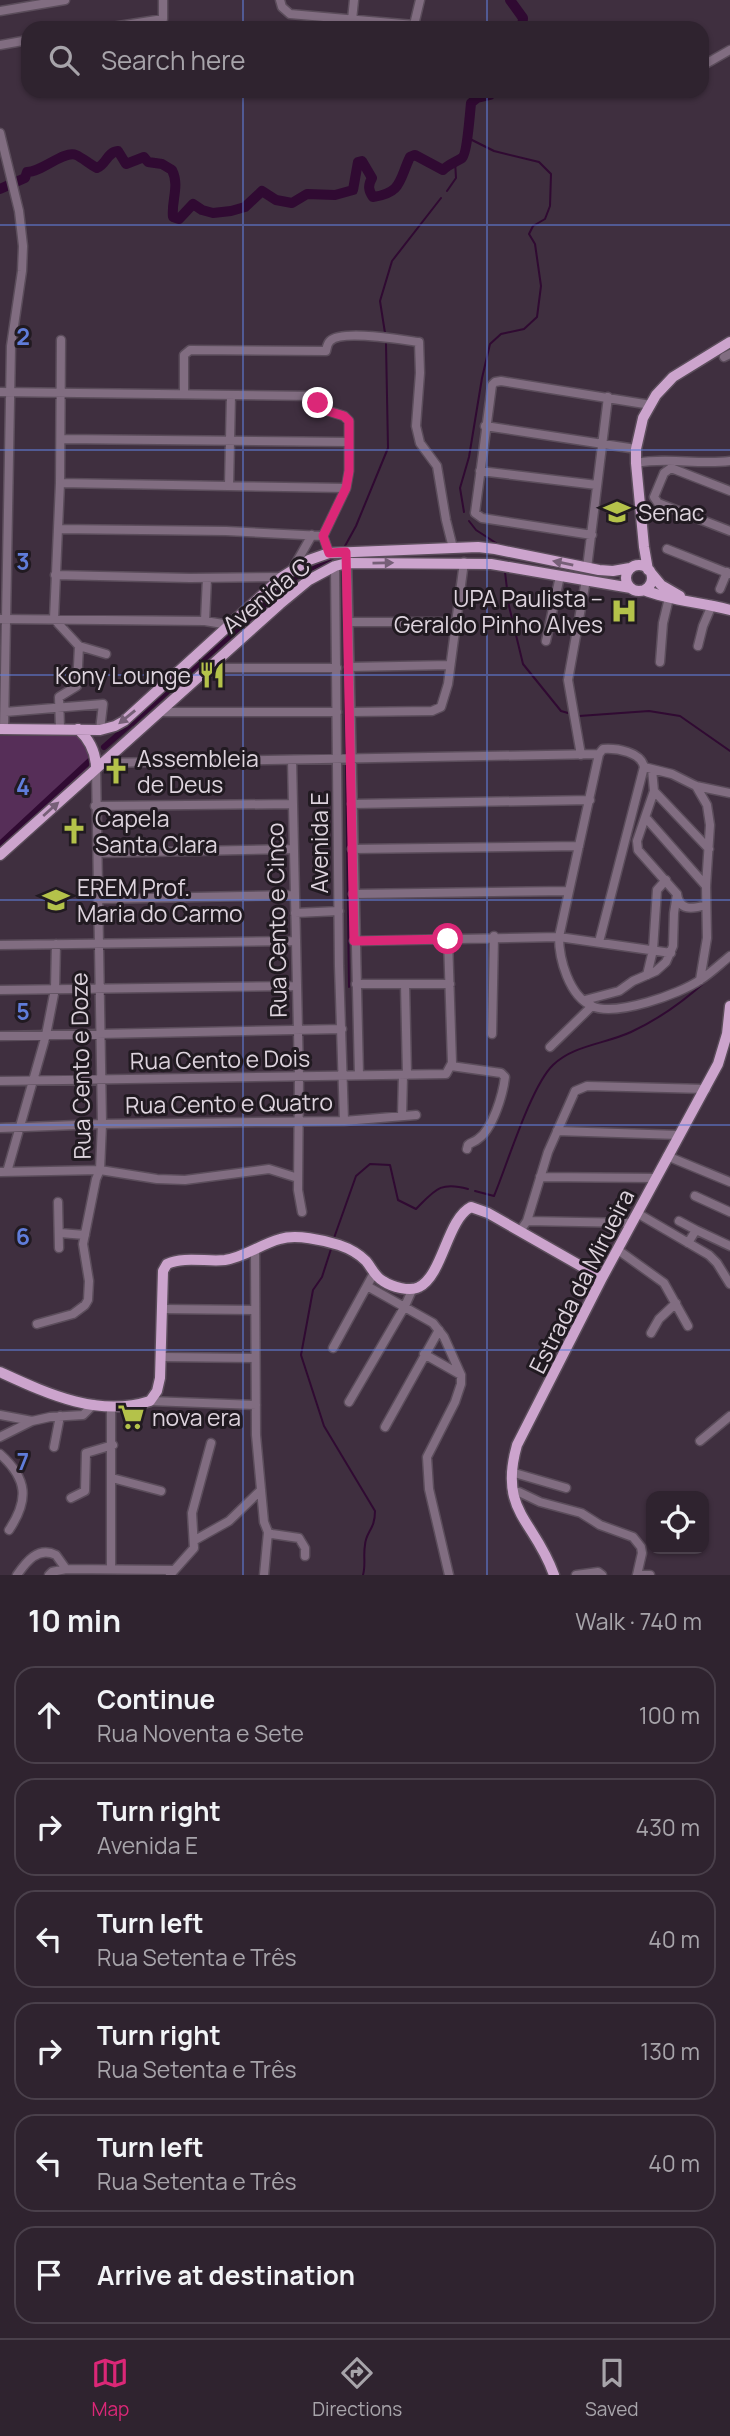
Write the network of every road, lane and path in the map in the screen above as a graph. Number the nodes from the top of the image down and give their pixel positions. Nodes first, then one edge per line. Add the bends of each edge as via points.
1 (65, 0) edge
2 (163, 0) edge
3 (280, 0) edge
4 (354, 0) edge
5 (420, 0) edge
6 (0, 11) edge
7 (352, 20) junction
8 (150, 21) edge
9 (363, 21) edge
10 (417, 21) edge
11 (21, 41) edge
12 (0, 45) edge
13 (730, 50) edge
14 (709, 62) edge
15 (0, 133) edge
16 (61, 340) dead end
17 (730, 342) edge
18 (5, 392) edge
19 (60, 392) junction
20 (184, 394) junction
21 (231, 395) junction
22 (608, 397) junction
23 (651, 405) junction
24 (485, 426) junction
25 (4, 438) edge
26 (62, 439) junction
27 (231, 442) junction
28 (349, 442) junction
29 (602, 443) junction
30 (636, 449) junction
31 (730, 461) edge
32 (636, 463) junction
33 (480, 471) junction
34 (4, 483) edge
35 (61, 483) junction
36 (597, 485) junction
37 (229, 486) junction
38 (346, 488) junction
39 (730, 491) edge
40 (4, 529) edge
41 (58, 529) junction
42 (730, 531) edge
43 (592, 535) junction
44 (312, 536) junction
45 (323, 536) junction
46 (644, 547) junction
47 (453, 548) junction
48 (438, 549) junction
49 (667, 549) dead end
50 (346, 552) junction
51 (329, 553) junction
52 (438, 562) junction
53 (464, 562) junction
54 (347, 564) junction
55 (335, 566) junction
56 (631, 567) junction
57 (587, 568) junction
58 (292, 570) junction
59 (650, 572) junction
60 (728, 573) edge
61 (3, 574) edge
62 (55, 575) junction
63 (560, 576) junction
64 (282, 577) junction
65 (207, 578) junction
66 (586, 580) junction
67 (631, 588) junction
68 (720, 589) dead end
69 (644, 590) junction
70 (669, 598) junction
71 (687, 599) junction
72 (712, 605) junction
73 (730, 610) edge
74 (3, 619) edge
75 (54, 619) junction
76 (205, 621) junction
77 (349, 622) junction
78 (456, 622) junction
79 (229, 625) junction
80 (546, 641) dead end
81 (79, 646) junction
82 (698, 646) dead end
83 (106, 653) dead end
84 (660, 662) dead end
85 (2, 665) edge
86 (450, 665) junction
87 (349, 667) junction
88 (210, 668) junction
89 (337, 668) junction
90 (58, 709) junction
91 (5, 712) junction
92 (159, 712) junction
93 (337, 712) junction
94 (351, 712) junction
95 (60, 728) junction
96 (2, 729) edge
97 (78, 729) junction
98 (97, 730) junction
99 (599, 754) junction
100 (582, 755) junction
101 (338, 758) junction
102 (351, 758) junction
103 (96, 760) junction
104 (292, 760) junction
105 (648, 768) junction
106 (695, 786) junction
107 (654, 791) junction
108 (730, 793) edge
109 (590, 800) junction
110 (293, 804) junction
111 (352, 804) junction
112 (96, 806) junction
113 (646, 818) junction
114 (579, 846) junction
115 (293, 849) junction
116 (352, 849) junction
117 (709, 849) junction
118 (98, 853) junction
119 (0, 855) edge
120 (666, 880) junction
121 (706, 886) junction
122 (569, 891) junction
123 (353, 894) junction
124 (677, 894) junction
125 (295, 895) junction
126 (99, 899) junction
127 (706, 905) junction
128 (339, 911) junction
129 (295, 913) junction
130 (494, 936) junction
131 (559, 937) junction
132 (448, 939) junction
133 (295, 941) junction
134 (354, 941) junction
135 (599, 942) junction
136 (56, 944) junction
137 (0, 945) edge
138 (98, 945) junction
139 (653, 950) junction
140 (671, 953) junction
141 (730, 956) edge
142 (648, 975) junction
143 (700, 980) junction
144 (356, 984) junction
145 (405, 984) junction
146 (450, 984) junction
147 (296, 986) junction
148 (99, 988) junction
149 (55, 989) junction
150 (0, 990) edge
151 (588, 1003) junction
152 (730, 1006) edge
153 (342, 1029) junction
154 (297, 1031) junction
155 (492, 1034) dead end
156 (46, 1035) junction
157 (100, 1035) junction
158 (0, 1036) edge
159 (550, 1048) dead end
160 (451, 1066) junction
161 (405, 1074) junction
162 (359, 1075) junction
163 (299, 1076) junction
164 (343, 1076) junction
165 (33, 1080) junction
166 (100, 1080) junction
167 (0, 1081) edge
168 (706, 1089) junction
169 (416, 1115) dead end
170 (402, 1116) junction
171 (298, 1121) junction
172 (344, 1121) junction
173 (102, 1124) junction
174 (0, 1128) edge
175 (18, 1128) junction
176 (557, 1131) junction
177 (679, 1135) junction
178 (467, 1149) dead end
179 (667, 1156) junction
180 (100, 1170) junction
181 (3, 1172) edge
182 (540, 1177) junction
183 (298, 1178) junction
184 (656, 1178) junction
185 (730, 1182) edge
186 (695, 1196) dead end
187 (58, 1202) dead end
188 (302, 1212) dead end
189 (730, 1212) edge
190 (635, 1218) junction
191 (527, 1221) junction
192 (679, 1221) dead end
193 (696, 1230) junction
194 (520, 1231) junction
195 (60, 1233) junction
196 (85, 1235) junction
197 (688, 1242) junction
198 (730, 1246) edge
199 (59, 1248) dead end
200 (255, 1249) junction
201 (618, 1250) junction
202 (374, 1273) junction
203 (601, 1278) junction
204 (730, 1284) edge
205 (368, 1286) junction
206 (416, 1288) junction
207 (676, 1303) junction
208 (405, 1306) junction
209 (163, 1309) junction
210 (254, 1311) junction
211 (37, 1324) dead end
212 (688, 1326) dead end
213 (439, 1330) junction
214 (651, 1333) dead end
215 (333, 1348) dead end
216 (424, 1354) junction
217 (161, 1357) junction
218 (255, 1358) junction
219 (0, 1372) edge
220 (461, 1375) junction
221 (150, 1401) junction
222 (349, 1402) dead end
223 (94, 1404) junction
224 (256, 1405) junction
225 (111, 1406) junction
226 (0, 1415) edge
227 (60, 1416) junction
228 (730, 1416) edge
229 (32, 1421) junction
230 (385, 1427) dead end
231 (0, 1437) edge
232 (700, 1441) dead end
233 (211, 1443) dead end
234 (113, 1445) junction
235 (54, 1447) dead end
236 (0, 1454) edge
237 (511, 1472) junction
238 (112, 1478) junction
239 (566, 1488) dead end
240 (261, 1490) junction
241 (161, 1491) dead end
242 (512, 1493) junction
243 (71, 1498) dead end
244 (9, 1530) dead end
245 (268, 1532) junction
246 (195, 1540) junction
247 (305, 1556) dead end
248 (66, 1569) junction
249 (111, 1569) junction
250 (172, 1573) edge
251 (17, 1575) edge
252 (49, 1575) edge
253 (264, 1575) edge
254 (449, 1575) edge
255 (554, 1575) edge
256 (576, 1575) edge
257 (602, 1575) edge
258 (638, 1575) edge
259 (650, 1575) edge

1 - 6 street
2 - 8 street via 163,19
3 - 7 street via 290,14
4 - 7 street
5 - 10 street
7 - 9 street
11 - 12 street
13 - 14 street
15 - 18 street via 23,246
16 - 19 street
17 - 23 main road via 673,377
18 - 19 street
18 - 25 street
19 - 20 street
19 - 26 street
20 - 21 street
20 - 47 street via 184,355 190,349 326,351 334,338 349,336 419,342 416,426 420,443 437,467
21 - 27 street
21 - 28 street via 318,398 320,408 348,418
22 - 23 street
22 - 24 street via 497,381 492,385
22 - 29 street
23 - 30 main road
24 - 29 street
24 - 33 street
25 - 34 street
26 - 27 street
26 - 35 street
27 - 28 street
27 - 37 street
28 - 38 street
29 - 30 street
29 - 36 street
30 - 32 main road
31 - 32 street
32 - 46 main road
33 - 36 street
33 - 43 street via 475,513 482,518
34 - 40 street
35 - 37 street
35 - 41 street
36 - 43 street
37 - 38 street
38 - 45 street
39 - 42 street via 671,468 664,473 654,497 658,503
40 - 61 street
41 - 44 street
41 - 62 street
43 - 57 street
44 - 45 street
44 - 58 street
45 - 51 street
46 - 56 main road
46 - 59 main road
47 - 48 main road, Avenida C
57 -> 47 main road, Avenida C via 495,549
48 - 50 main road, Avenida C
48 - 52 main road
49 - 60 street
50 - 51 main road, Avenida C
50 - 54 street, Avenida E
51 - 58 main road, Avenida C
52 - 53 main road, Avenida C
54 -> 52 main road, Avenida C
53 - 63 main road, Avenida C
53 - 78 street
54 - 55 main road, Avenida C
54 - 77 street, Avenida E
55 - 88 main road, Avenida C via 290,595
55 - 89 street, Avenida E
56 - 57 main road, Avenida C
56 - 59 main road via 641,565
56 - 67 main road via 626,577
58 - 64 main road, Avenida C
59 - 69 main road via 650,584
59 - 71 main road via 661,585
60 - 68 street
61 - 74 street
62 - 65 street
62 - 75 street
63 - 66 main road, Avenida C
63 - 80 street
64 - 65 street
64 - 79 main road, Avenida C
65 - 76 street
66 - 67 main road, Avenida C
66 - 100 street via 568,680
67 - 69 main road
69 - 70 main road
70 - 71 main road
70 - 84 street
71 - 72 main road
72 - 73 main road
72 - 82 street
74 - 75 street
74 - 85 street
75 - 76 street
75 - 81 street
76 - 79 street
77 - 78 street
77 - 87 street, Avenida E
78 - 86 street
79 -> 98 main road, Avenida C via 124,720
81 - 83 street
81 - 90 street via 77,686 61,694
85 - 91 street
86 - 87 street
86 - 94 street via 441,707
87 - 94 street, Avenida E
88 - 89 street
88 - 92 main road, Avenida C
89 - 93 street, Avenida E
90 - 91 street
90 - 95 street
90 - 98 street via 103,704
91 - 96 street
92 - 93 street
92 - 103 main road, Avenida C
93 - 101 street, Avenida E
94 - 102 street, Avenida E
95 - 96 main road
95 - 97 main road
97 - 98 main road
97 - 103 main road via 88,739
99 - 100 street
99 - 105 street via 606,748 617,750 640,758
99 - 109 street
100 - 102 street
101 - 102 street
101 - 104 street
101 - 128 street, Avenida E
102 - 111 street, Avenida E
103 - 104 street
103 - 112 street, Rua Cento e Doze
119 -> 103 main road, Avenida C
104 - 110 street, Rua Cento e Cinco
105 - 106 street
105 - 107 street
105 - 135 street
106 - 108 street
106 - 117 street via 709,811
107 - 113 street
107 - 117 street
109 - 111 street
109 - 114 street
110 - 112 street
110 - 115 street, Rua Cento e Cinco
111 - 116 street, Avenida E
112 - 118 street, Rua Cento e Doze
113 - 120 street via 637,847
113 - 121 street
114 - 116 street
114 - 122 street
115 - 118 street
115 - 125 street, Rua Cento e Cinco
116 - 123 street, Avenida E
117 - 121 street
118 - 126 street, Rua Cento e Doze
120 - 124 street
120 - 139 street via 657,890
121 - 127 street
122 - 123 street
122 - 131 street
123 - 134 street, Avenida E
124 - 127 street via 682,906
124 - 140 street
125 - 126 street
125 - 129 street, Rua Cento e Cinco
126 - 138 street, Rua Cento e Doze
127 - 143 street via 707,938
128 - 129 street
128 - 153 street, Avenida E
129 - 133 street, Rua Cento e Cinco
130 - 131 street
130 - 132 street
130 - 155 street
131 - 135 street
131 - 151 street via 565,974
132 - 134 street
132 - 146 street
133 - 138 street
133 - 147 street, Rua Cento e Cinco
134 - 144 street, Avenida E
135 - 139 street
136 - 137 street
136 - 138 street
136 - 149 street
138 - 148 street, Rua Cento e Doze
139 - 140 street
139 - 142 street
140 - 142 street
141 - 143 street
142 - 151 street
143 - 151 street via 646,1002 612,1008
144 - 145 street
144 - 162 street, Avenida E
145 - 146 street
145 - 161 street
146 - 160 street
147 - 148 street
147 - 154 street, Rua Cento e Cinco
148 - 149 street
148 - 157 street, Rua Cento e Doze
149 - 150 street
149 - 156 street
151 - 159 street
152 - 168 main road, Estrada da Mirueira via 723,1050
153 - 154 street
153 - 164 street, Avenida E
154 - 157 street
154 - 163 street, Rua Cento e Cinco
156 - 157 street
156 - 158 street
156 - 165 street
157 - 166 street, Rua Cento e Doze
160 - 161 street, Rua Cento e Dois via 441,1074
160 - 178 street via 505,1077 492,1121
161 - 162 street, Rua Cento e Dois
161 - 170 street
162 - 164 street, Rua Cento e Dois
163 - 164 street, Rua Cento e Dois
163 - 166 street, Rua Cento e Dois
163 - 171 street, Rua Cento e Cinco
164 - 172 street, Avenida E
165 - 166 street, Rua Cento e Dois
165 - 167 street, Rua Cento e Dois
165 - 175 street
166 - 173 street, Rua Cento e Doze
168 - 176 street via 587,1086 570,1098
168 - 177 main road, Estrada da Mirueira
169 - 170 street, Rua Cento e Quatro
170 - 172 street, Rua Cento e Quatro
171 - 172 street, Rua Cento e Quatro
171 - 173 street, Rua Cento e Quatro
171 - 183 street, Rua Cento e Cinco
173 - 175 street, Rua Cento e Quatro
173 - 180 street, Rua Cento e Doze
174 - 175 street, Rua Cento e Quatro
175 - 181 street
176 - 177 street
176 - 182 street
177 - 179 main road, Estrada da Mirueira
179 - 184 main road, Estrada da Mirueira
179 - 185 street
180 - 181 street
180 - 183 street via 169,1180 269,1170
180 - 196 street, Rua Cento e Doze
182 - 184 street
182 - 191 street
183 - 188 street, Rua Cento e Cinco
184 - 190 main road, Estrada da Mirueira
186 - 189 street
187 - 195 street
190 - 191 street
190 - 197 street
190 - 201 main road, Estrada da Mirueira
191 - 194 street
192 - 193 street
193 - 197 street
193 - 198 street
194 - 203 main road
194 - 206 main road via 471,1207 460,1216 430,1275
195 - 196 street
195 - 199 street
196 - 211 street, Rua Cento e Doze via 89,1300 73,1314
197 - 204 street via 717,1263
200 - 202 main road via 285,1238 327,1242 354,1252
200 - 209 main road via 229,1259 167,1264
200 - 210 street
201 - 203 main road, Estrada da Mirueira
201 - 207 street via 664,1283
202 - 205 street
202 - 206 main road via 383,1282
203 - 237 main road, Estrada da Mirueira via 517,1445
205 - 208 street
205 - 215 street
206 - 208 street
207 - 212 street
207 - 214 street
208 - 213 street
208 - 222 street
209 - 210 street
209 - 217 main road
210 - 218 street
213 - 216 street
213 - 220 street
216 - 220 street
216 - 230 street
217 - 218 street
217 - 221 main road via 157,1391
218 - 224 street
219 - 223 main road via 51,1396
220 - 254 street via 455,1402 427,1457 429,1489
221 - 224 street
221 - 225 main road
223 - 225 main road
223 - 227 street via 83,1415
224 - 240 street
225 - 234 street
226 - 229 street
227 - 229 street
227 - 235 street
228 - 232 street
229 - 231 street
233 - 246 street via 192,1513
234 - 238 street
234 - 243 street via 86,1453 85,1491
236 - 244 street via 20,1481 23,1494 22,1507
237 - 239 street
237 - 242 main road, Estrada da Mirueira
238 - 241 street
238 - 249 street
240 - 245 street
240 - 246 street via 229,1521
242 - 255 main road, Estrada da Mirueira
242 - 258 street via 581,1513 632,1537 642,1553
245 - 247 street via 299,1538
245 - 253 street
246 - 250 street via 193,1552
248 - 249 street
248 - 251 street via 56,1555 43,1552 30,1558
248 - 252 street
249 - 250 street
256 - 257 street
258 - 259 street

